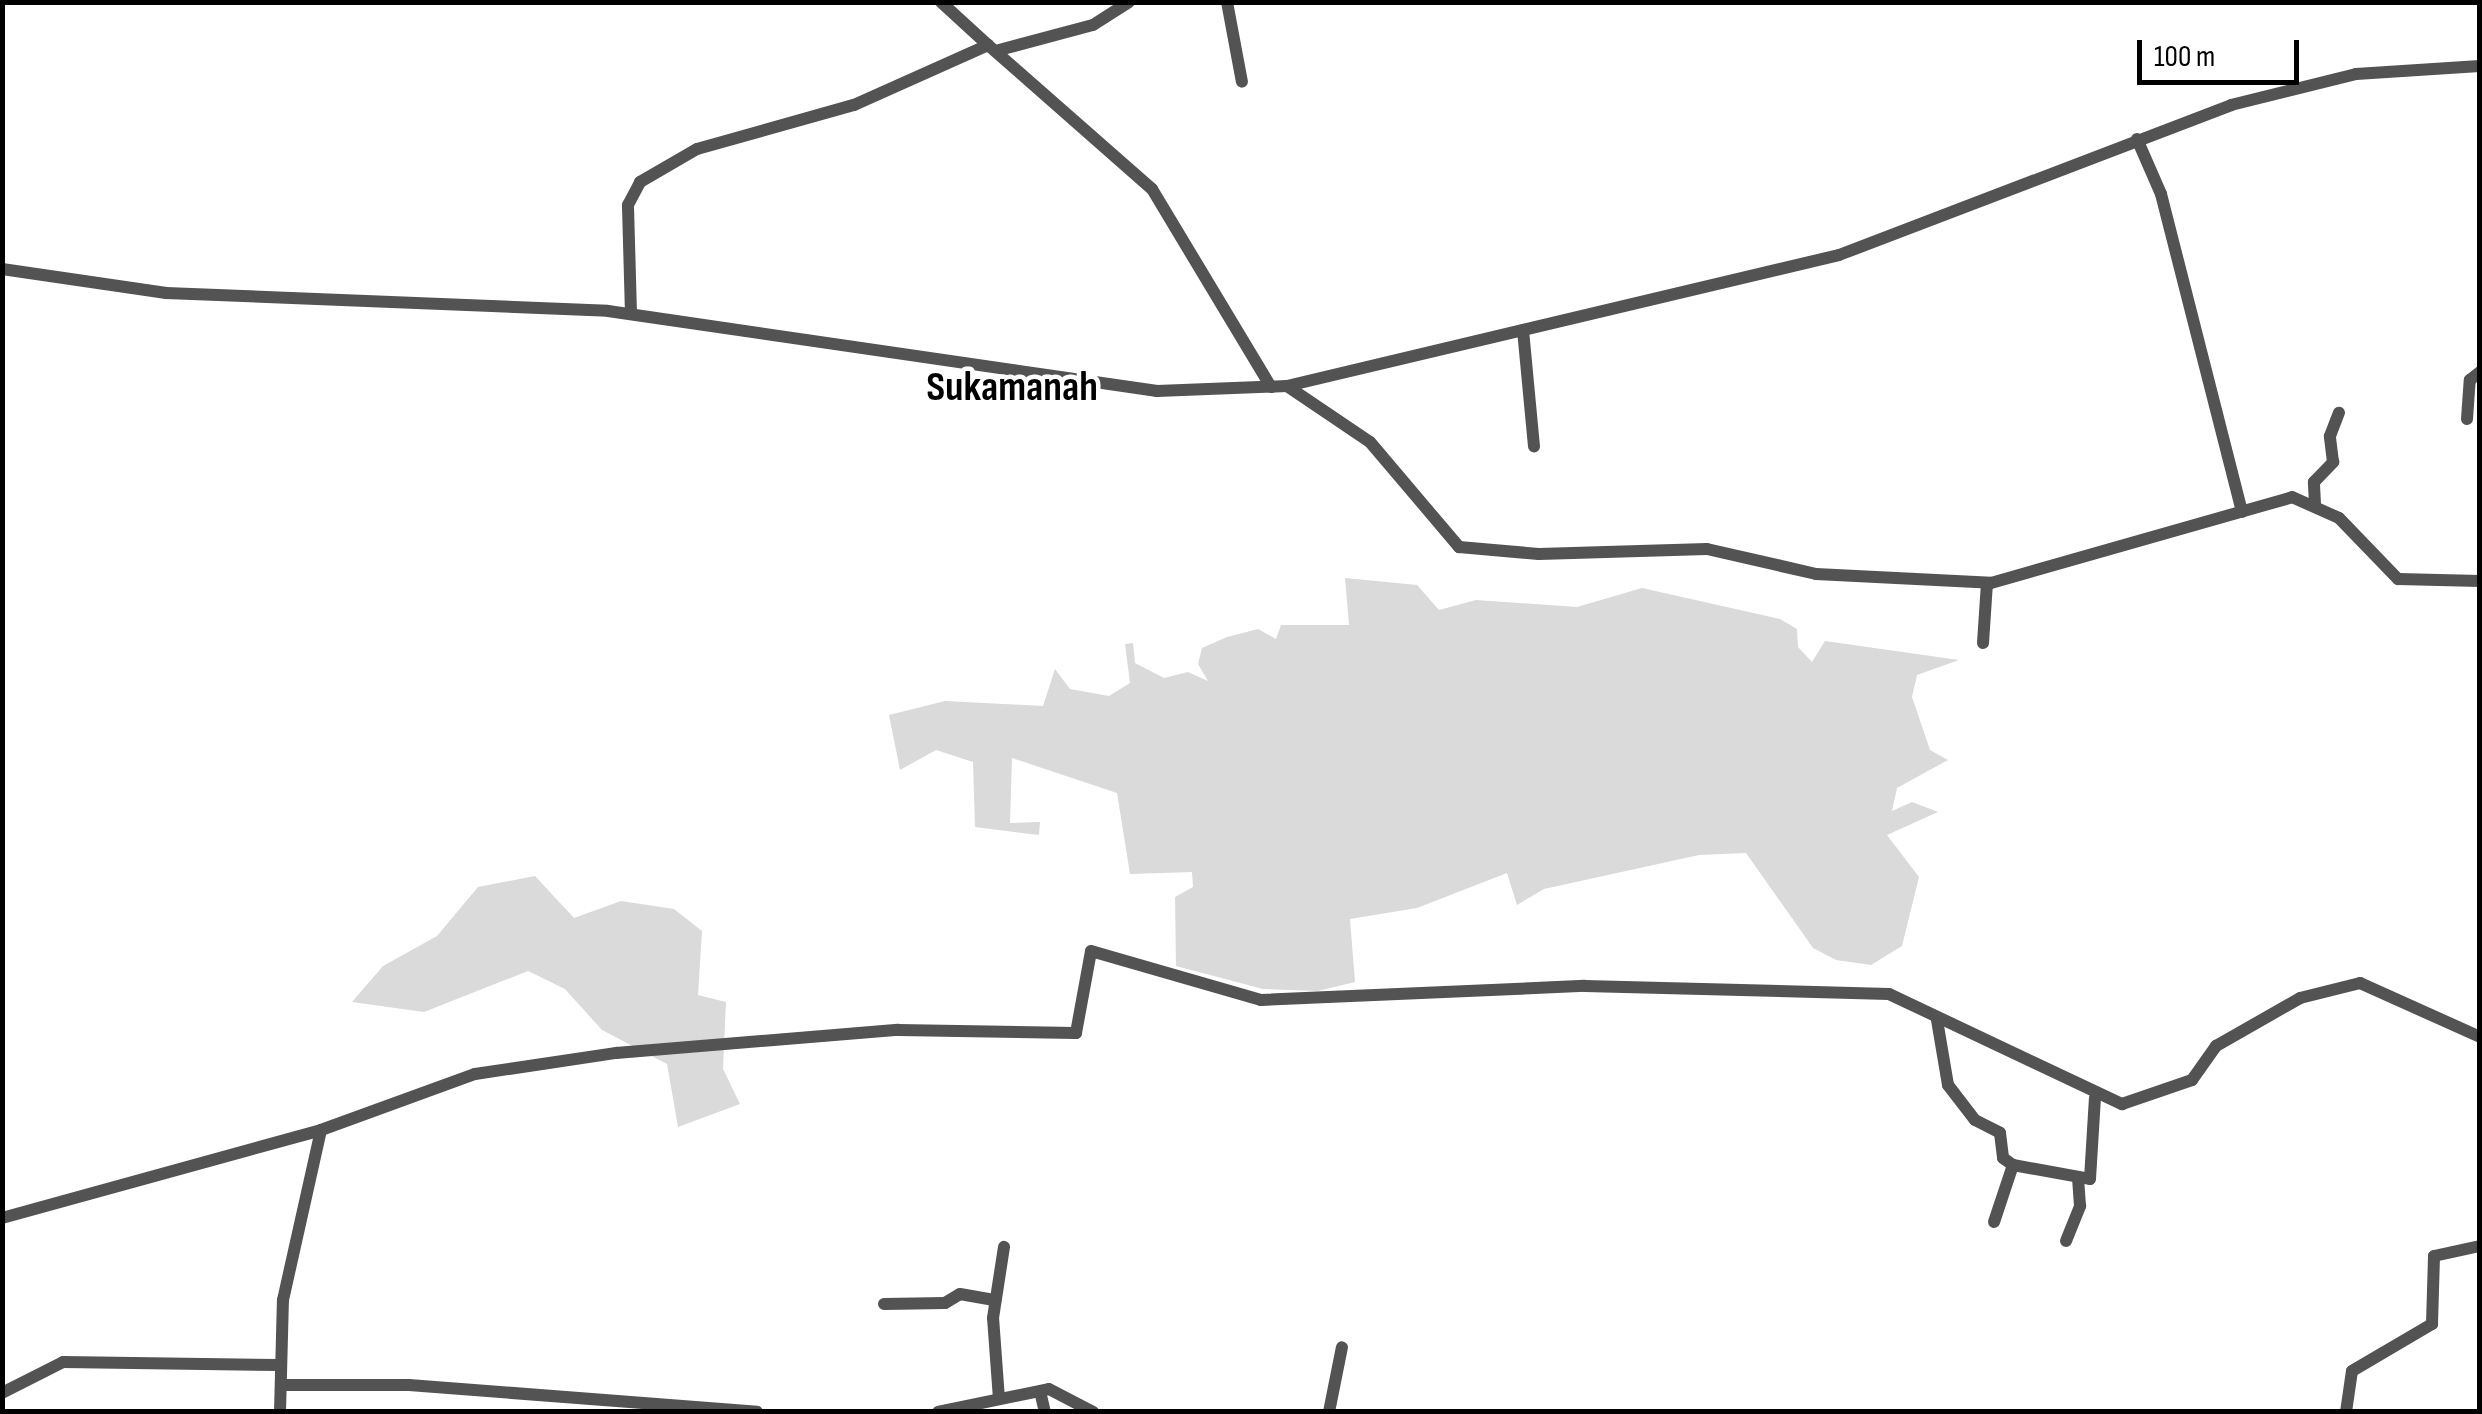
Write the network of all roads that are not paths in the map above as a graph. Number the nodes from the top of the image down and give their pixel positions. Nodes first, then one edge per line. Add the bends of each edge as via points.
1 (941, 2) edge
2 (1129, 2) edge
3 (1227, 2) edge
4 (993, 47) junction
5 (2480, 66) edge
6 (1242, 82) dead end
7 (2137, 139) junction
8 (2, 269) edge
9 (630, 314) junction
10 (1523, 330) junction
11 (2480, 372) edge
12 (1287, 386) junction
13 (1271, 387) junction
14 (2339, 413) dead end
15 (2467, 419) dead end
16 (1534, 446) dead end
17 (2314, 504) junction
18 (2242, 512) junction
19 (2480, 581) edge
20 (1987, 583) junction
21 (1983, 643) dead end
22 (1937, 1020) junction
23 (2480, 1036) edge
24 (2095, 1098) junction
25 (320, 1130) junction
26 (2013, 1165) junction
27 (2078, 1178) junction
28 (2, 1218) edge
29 (1994, 1222) dead end
30 (2066, 1241) dead end
31 (2480, 1246) edge
32 (1004, 1247) dead end
33 (995, 1300) junction
34 (884, 1304) dead end
35 (1342, 1347) dead end
36 (279, 1365) junction
37 (281, 1385) junction
38 (1040, 1391) junction
39 (2, 1393) edge
40 (1000, 1399) junction
41 (280, 1412) edge
42 (757, 1412) edge
43 (938, 1412) edge
44 (1045, 1412) edge
45 (1093, 1412) edge
46 (1329, 1412) edge
47 (2346, 1412) edge

1 - 4 street
2 - 4 street via 1093,25
3 - 6 street
4 - 9 street via 854,105 696,149 640,182 628,205
4 - 13 street via 1152,190
5 - 7 street via 2356,74
7 - 10 street via 1838,254
7 - 18 street via 2161,194
8 - 9 street via 166,294
9 - 13 street via 1157,391
10 - 12 street
10 - 16 street
11 - 15 street via 2470,380
12 - 13 street
12 - 20 street via 1370,442 1458,547 1539,554 1708,549 1816,574
14 - 17 street via 2330,436 2333,462 2314,482
17 - 18 street via 2292,497
17 - 19 street via 2398,579
18 - 20 street
20 - 21 street
22 - 24 street
22 - 25 street via 1888,994 1826,990 1527,986 1261,1000 1092,951 1076,1032 898,1030 616,1052 475,1074
22 - 26 street via 1948,1085 1975,1120 2000,1133 2002,1158
23 - 24 street via 2360,983 2300,998 2244,1027 2180,1087 2132,1104
24 - 27 street via 2090,1177
25 - 28 street
25 - 36 street via 283,1300
26 - 27 street
26 - 29 street
27 - 30 street via 2080,1206
31 - 47 street via 2434,1256 2432,1324 2352,1370
32 - 33 street
33 - 34 street via 960,1294 945,1303
33 - 40 street
35 - 46 street
36 - 37 street
36 - 39 street via 63,1362
37 - 41 street
37 - 42 street via 409,1384
38 - 40 street
38 - 44 street
38 - 45 street via 1066,1392
40 - 43 street

